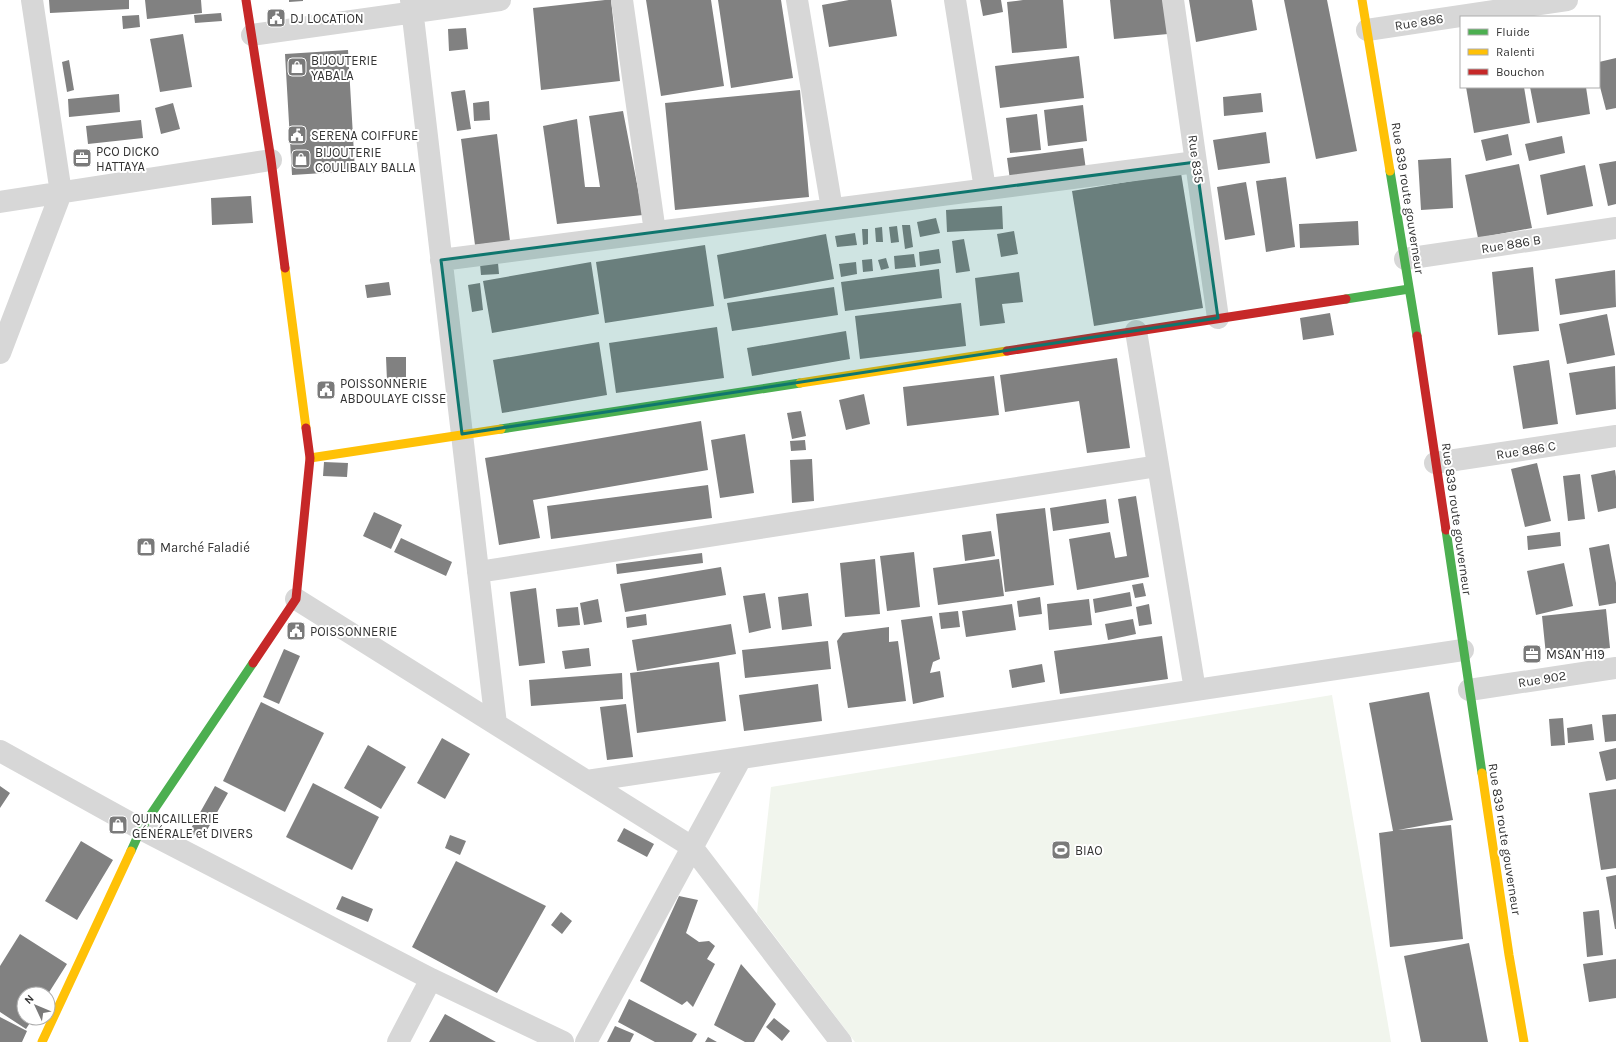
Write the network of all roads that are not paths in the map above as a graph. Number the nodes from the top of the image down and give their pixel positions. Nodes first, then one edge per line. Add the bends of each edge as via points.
1 (32, 0) edge
2 (246, 0) edge
3 (500, 0) edge
4 (622, 0) edge
5 (797, 0) edge
6 (955, 0) edge
7 (1173, 0) edge
8 (1362, 0) edge
9 (1567, 0) edge
10 (412, 6) edge
11 (1460, 16) edge
12 (1460, 16) edge
13 (1367, 30) junction
14 (252, 35) junction
15 (271, 160) junction
16 (1196, 162) junction
17 (985, 189) junction
18 (61, 193) junction
19 (0, 202) edge
20 (832, 209) junction
21 (1616, 228) edge
22 (655, 232) junction
23 (441, 260) junction
24 (1405, 260) junction
25 (1410, 289) junction
26 (1218, 318) junction
27 (1136, 331) junction
28 (0, 353) edge
29 (462, 434) junction
30 (1616, 436) edge
31 (310, 458) junction
32 (1436, 463) junction
33 (1158, 466) junction
34 (478, 572) junction
35 (296, 599) junction
36 (1463, 650) junction
37 (1616, 668) edge
38 (1194, 690) junction
39 (1469, 690) junction
40 (496, 724) junction
41 (0, 751) edge
42 (741, 758) junction
43 (587, 780) junction
44 (141, 829) junction
45 (692, 847) junction
46 (431, 979) junction
47 (840, 1041) edge
48 (42, 1042) edge
49 (398, 1042) edge
50 (563, 1042) edge
51 (586, 1042) edge
52 (1524, 1042) edge

1 - 18 street
2 - 14 street
3 - 10 street
4 - 22 street
5 - 20 street
6 - 17 street
7 - 16 street, Rue 835
8 - 13 street, Rue 839 route gouverneur
9 - 12 street, Rue 886
10 - 14 street
10 - 23 street
11 - 13 street, Rue 886
13 - 24 street, Rue 839 route gouverneur
14 - 15 street
15 - 18 street
15 - 31 street
16 - 17 street
16 - 26 street, Rue 835
17 - 20 street
18 - 19 street
18 - 28 street
20 - 22 street
21 - 24 street, Rue 886 B
22 - 23 street
23 - 29 street
24 - 25 street, Rue 839 route gouverneur
25 - 26 street
25 - 32 street, Rue 839 route gouverneur
26 - 27 street
27 - 29 street
27 - 33 street
29 - 31 street
29 - 34 street
30 - 32 street, Rue 886 C
31 - 35 street
32 - 36 street, Rue 839 route gouverneur
33 - 34 street
33 - 38 street
34 - 40 street
35 - 40 street
35 - 44 street
36 - 38 street
36 - 39 street, Rue 839 route gouverneur
37 - 39 street, Rue 902
38 - 42 street
39 - 52 street, Rue 839 route gouverneur
40 - 43 street
41 - 44 street
42 - 43 street
42 - 45 street
43 - 45 street
44 - 46 street
44 - 48 street
45 - 47 street
45 - 51 street
46 - 49 street
46 - 50 street

